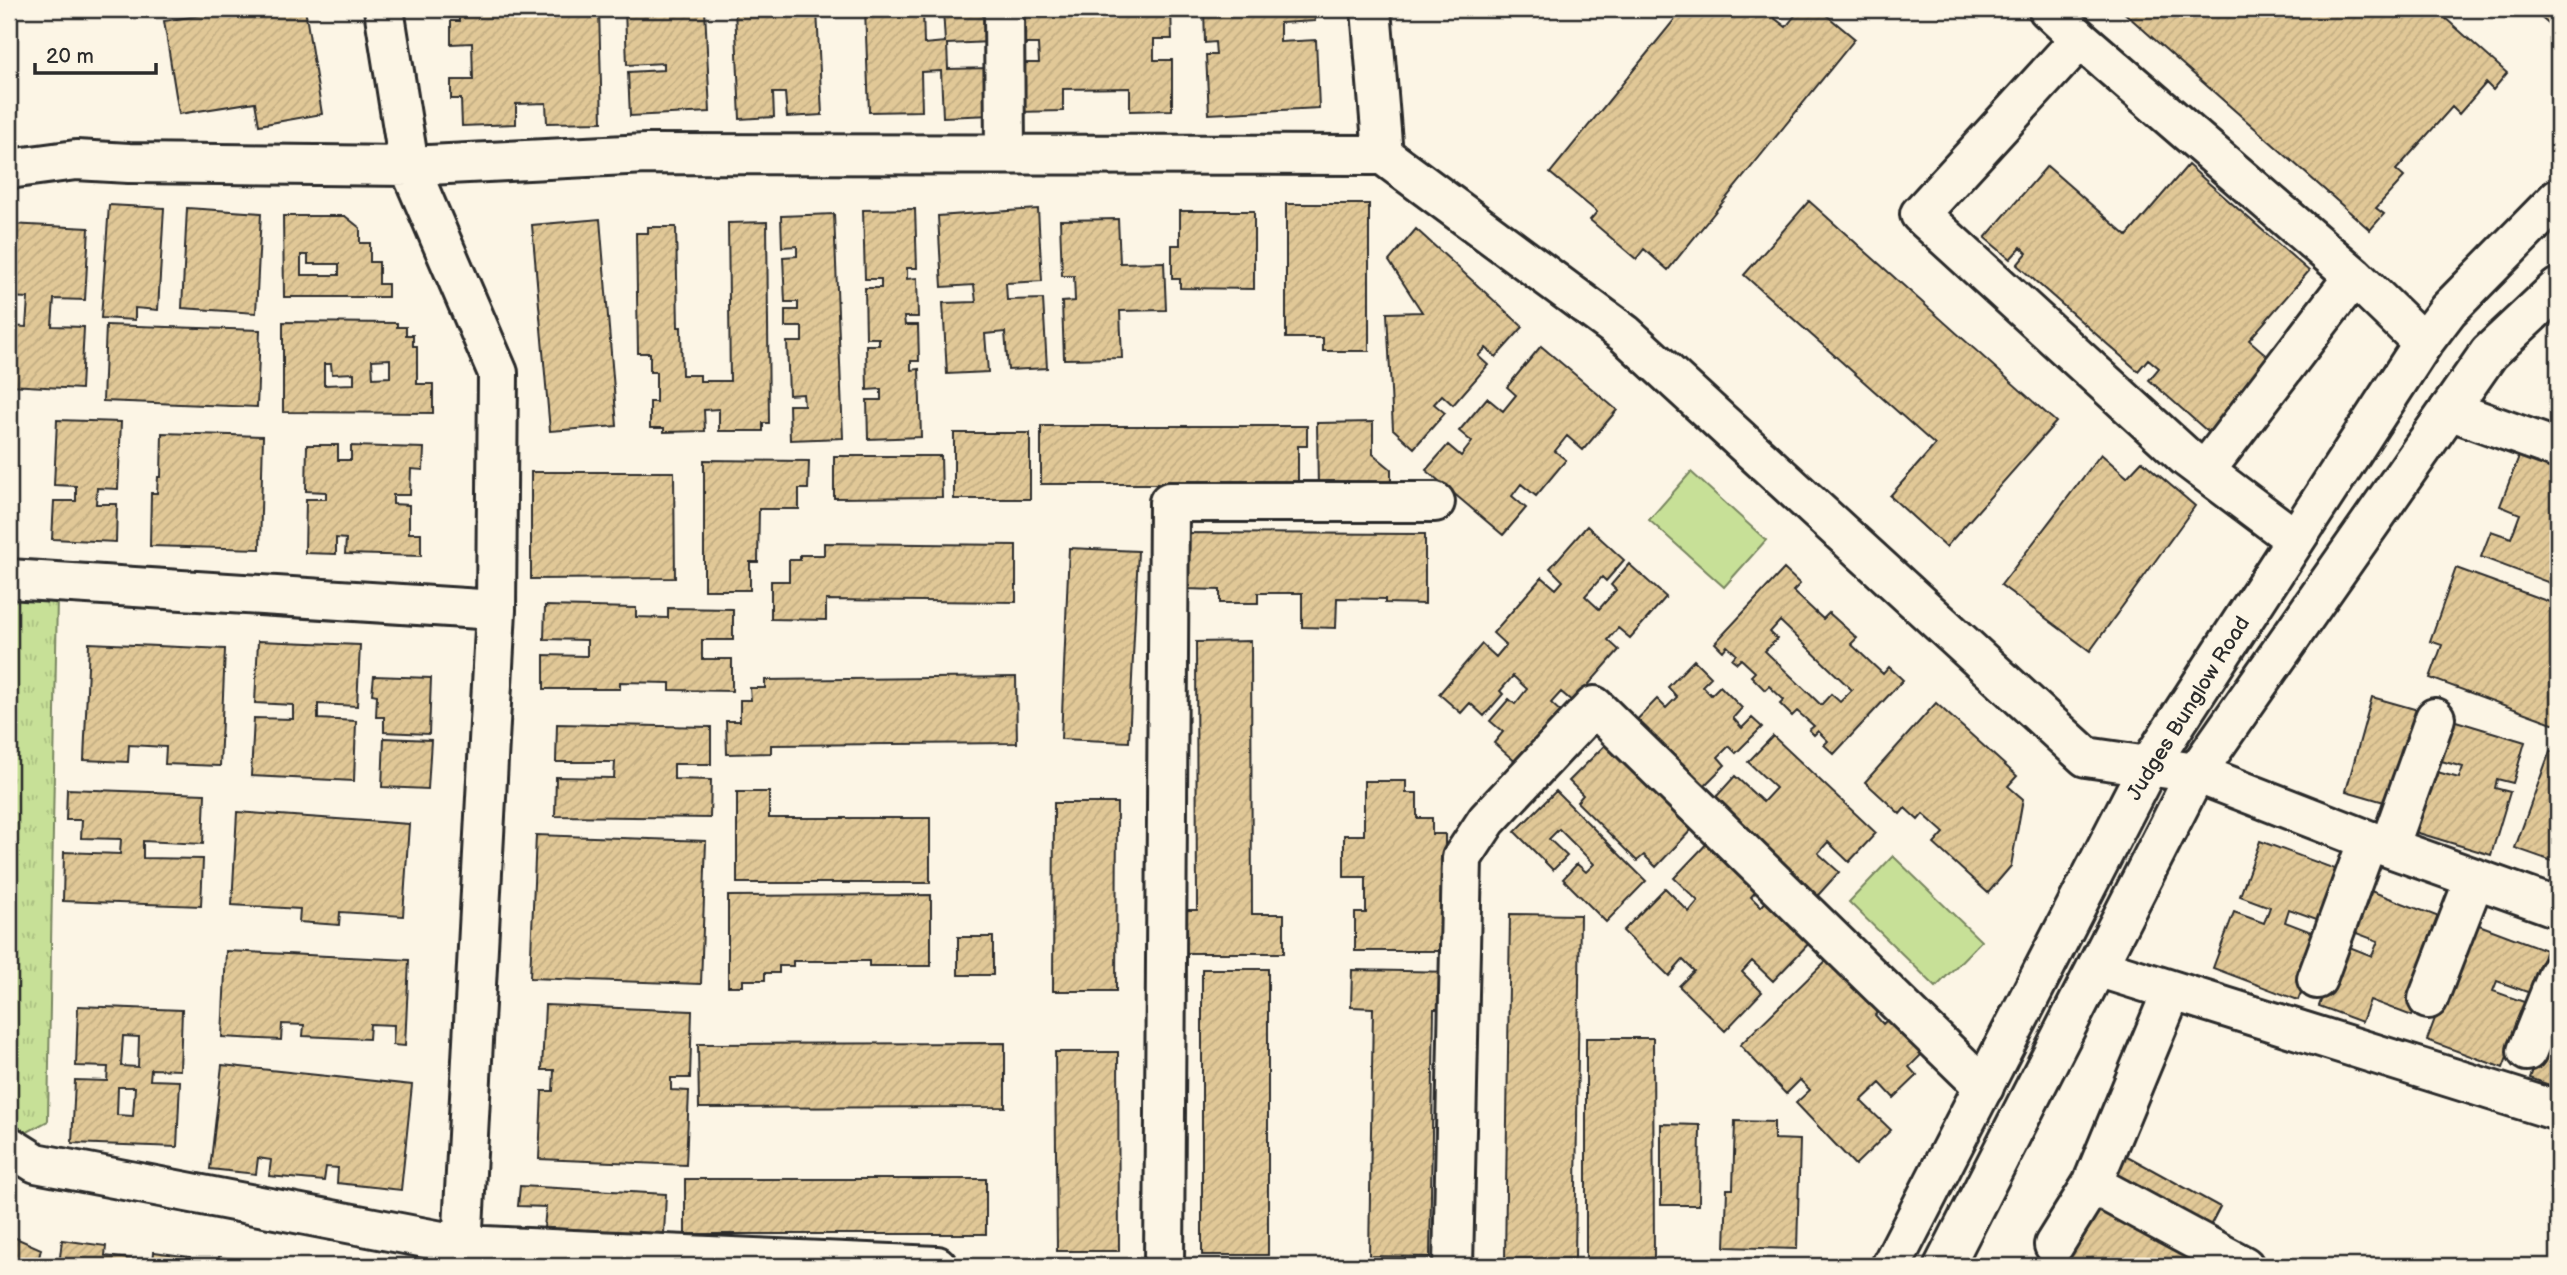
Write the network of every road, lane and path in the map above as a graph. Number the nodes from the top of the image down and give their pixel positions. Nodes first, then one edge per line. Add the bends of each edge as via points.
1 (384, 9) edge
2 (1004, 9) edge
3 (1371, 9) edge
4 (2048, 9) edge
5 (2080, 39) junction
6 (1005, 154) junction
7 (1383, 155) junction
8 (10, 164) edge
9 (410, 166) junction
10 (2558, 198) edge
11 (2354, 276) junction
12 (2551, 304) edge
13 (2423, 343) junction
14 (2449, 410) junction
15 (2558, 449) edge
16 (2205, 471) junction
17 (1435, 502) dead end
18 (2295, 539) junction
19 (9, 579) edge
20 (496, 610) junction
21 (2435, 718) dead end
22 (2149, 765) junction
23 (2196, 774) junction
24 (2379, 844) junction
25 (2475, 878) junction
26 (2558, 908) edge
27 (2097, 967) junction
28 (2558, 974) edge
29 (2317, 979) dead end
30 (2172, 991) junction
31 (2428, 999) dead end
32 (2527, 1051) dead end
33 (1984, 1087) junction
34 (2558, 1111) edge
35 (9, 1146) edge
36 (2092, 1184) junction
37 (2054, 1245) dead end
38 (462, 1256) edge
39 (937, 1266) edge
40 (1164, 1266) edge
41 (1453, 1266) edge
42 (1891, 1266) edge
43 (1944, 1266) edge
44 (2244, 1266) edge

1 - 9 street
2 - 6 street
3 - 7 street
4 - 5 street
5 - 11 street
5 - 16 street via 1920,214
6 - 7 street
6 - 9 street via 646,154
7 - 22 street via 1625,334 2086,757
8 - 9 street via 76,160
9 - 20 street via 498,373
10 - 13 street, Judges Bunglow Road via 2448,310
11 - 13 street
11 - 16 street
12 - 14 street, Judges Bunglow Road via 2489,353
13 - 18 street, Judges Bunglow Road
14 - 15 street
14 - 23 street, Judges Bunglow Road
16 - 18 street
17 - 40 street via 1169,502
18 - 22 street, Judges Bunglow Road
19 - 20 street
20 - 38 street
21 - 24 street
22 - 23 street
22 - 33 street, Judges Bunglow Road
23 - 24 street
23 - 27 street, Judges Bunglow Road
24 - 25 street
24 - 29 street
25 - 26 street
25 - 31 street
27 - 30 street
27 - 43 street, Judges Bunglow Road
28 - 32 street
30 - 34 street
30 - 36 street
33 - 41 street via 1594,706 1487,820 1462,858
33 - 42 street, Judges Bunglow Road
35 - 38 street via 36,1163
36 - 37 street
36 - 44 street
38 - 39 street

